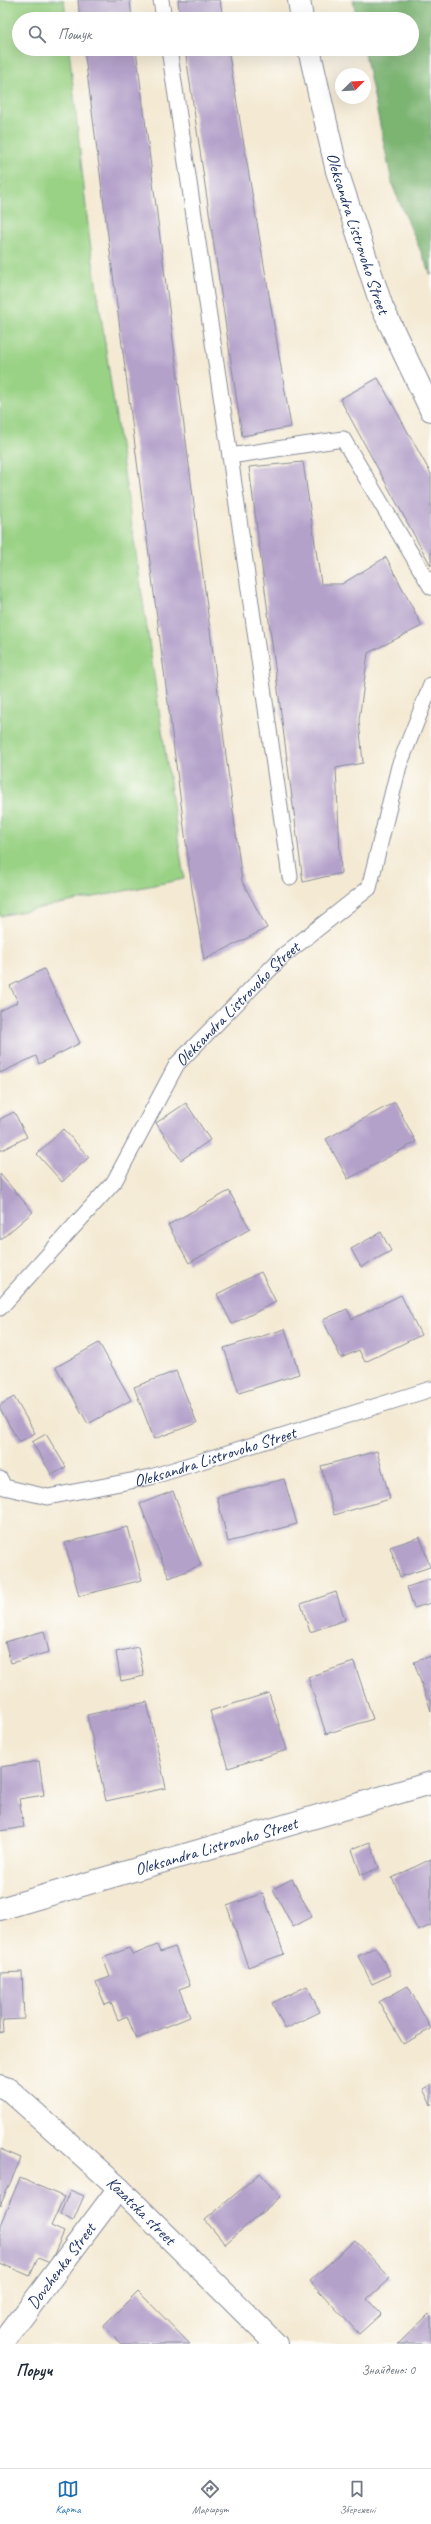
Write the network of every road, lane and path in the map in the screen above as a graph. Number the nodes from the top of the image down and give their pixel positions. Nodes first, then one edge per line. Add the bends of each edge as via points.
1 (161, 0) edge
2 (299, 0) edge
3 (163, 12) edge
4 (301, 12) edge
5 (170, 56) edge
6 (311, 56) edge
7 (431, 410) edge
8 (230, 456) junction
9 (431, 587) edge
10 (431, 685) edge
11 (290, 877) dead end
12 (0, 1308) edge
13 (431, 1389) edge
14 (0, 1479) edge
15 (431, 1783) edge
16 (0, 1909) edge
17 (0, 2086) edge
18 (119, 2188) junction
19 (2, 2344) edge
20 (276, 2344) edge

1 - 3 lane
2 - 4 street
5 - 8 lane
6 - 7 street, Oleksandra Listrovoho Street via 337,171 382,307
8 - 9 lane via 343,439
8 - 11 lane
10 - 12 lane, Oleksandra Listrovoho Street via 399,766 369,888 284,955 177,1064 114,1182
13 - 14 lane, Oleksandra Listrovoho Street via 151,1477 48,1497 4,1487
15 - 16 street, Oleksandra Listrovoho Street
17 - 18 street, Kozatska street via 8,2089
18 - 19 street, Dovzhenka Street
18 - 20 street, Kozatska street

